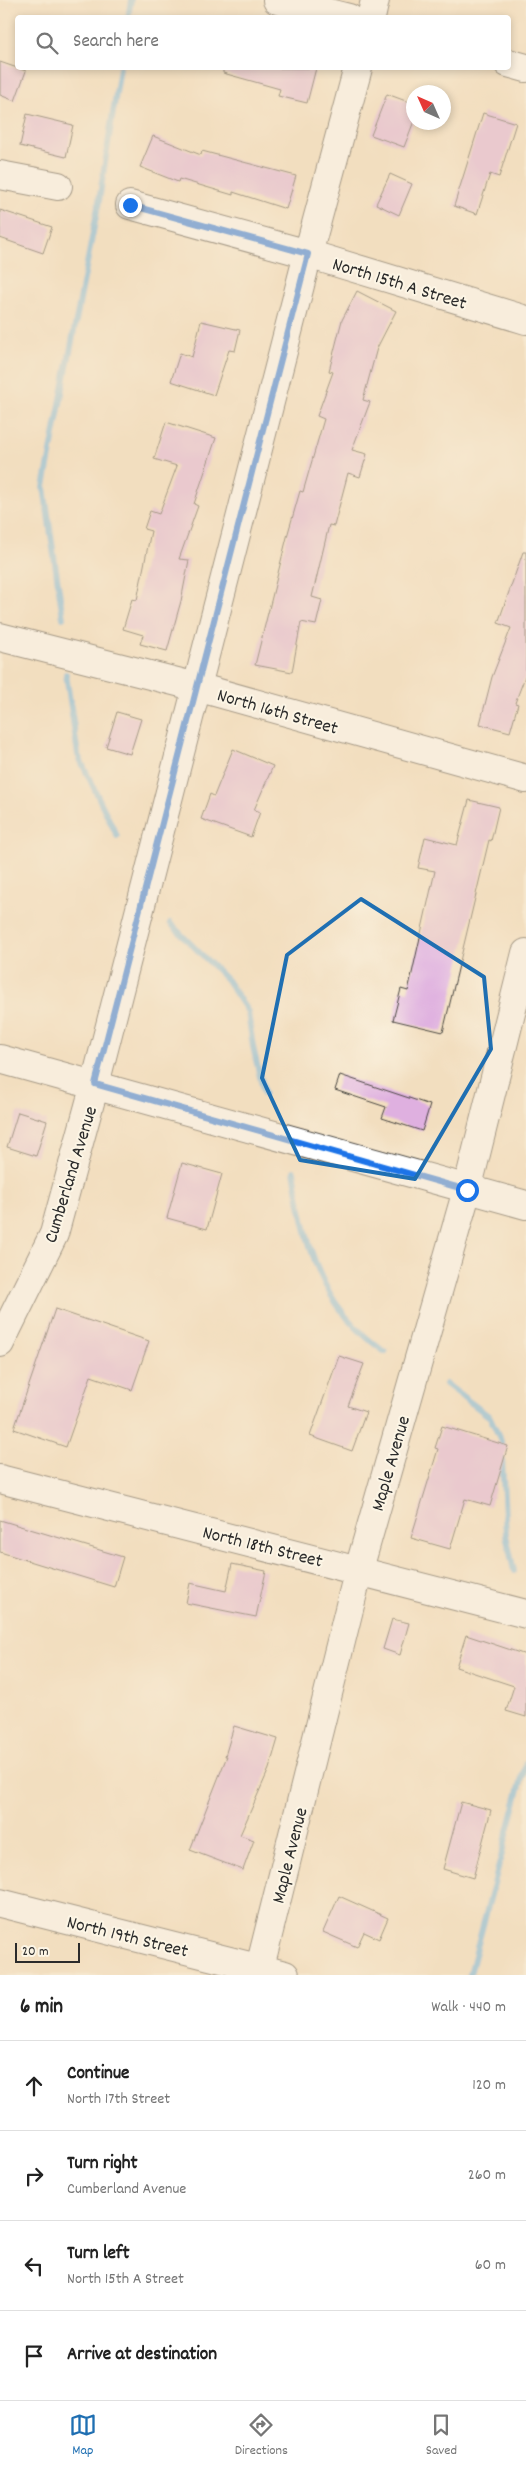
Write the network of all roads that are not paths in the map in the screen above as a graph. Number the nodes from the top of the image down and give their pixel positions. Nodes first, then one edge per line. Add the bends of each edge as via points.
1 (277, 0) edge
2 (375, 0) edge
3 (337, 15) edge
4 (372, 15) edge
5 (511, 64) edge
6 (526, 68) edge
7 (357, 70) edge
8 (0, 175) edge
9 (58, 186) dead end
10 (130, 205) dead end
11 (308, 254) junction
12 (526, 320) edge
13 (0, 637) edge
14 (197, 687) junction
15 (526, 779) edge
16 (526, 953) edge
17 (0, 1059) edge
18 (95, 1084) junction
19 (467, 1190) junction
20 (526, 1205) edge
21 (0, 1343) edge
22 (0, 1479) edge
23 (359, 1570) junction
24 (526, 1614) edge
25 (0, 1903) edge
26 (268, 1973) edge

1 - 3 street
2 - 4 street
5 - 6 street
7 - 11 street, Cumberland Avenue
8 - 9 street
10 - 11 street, North 15th A Street
11 - 12 street, North 15th A Street
11 - 14 street, Cumberland Avenue
13 - 14 street, North 16th Street
14 - 15 street, North 16th Street
14 - 18 street, Cumberland Avenue
16 - 19 street, Maple Avenue
17 - 18 street
18 - 19 street
18 - 21 street, Cumberland Avenue via 54,1234
19 - 20 street
19 - 23 street, Maple Avenue
22 - 23 street, North 18th Street
23 - 24 street, North 18th Street
23 - 26 street, Maple Avenue
25 - 26 street, North 19th Street

